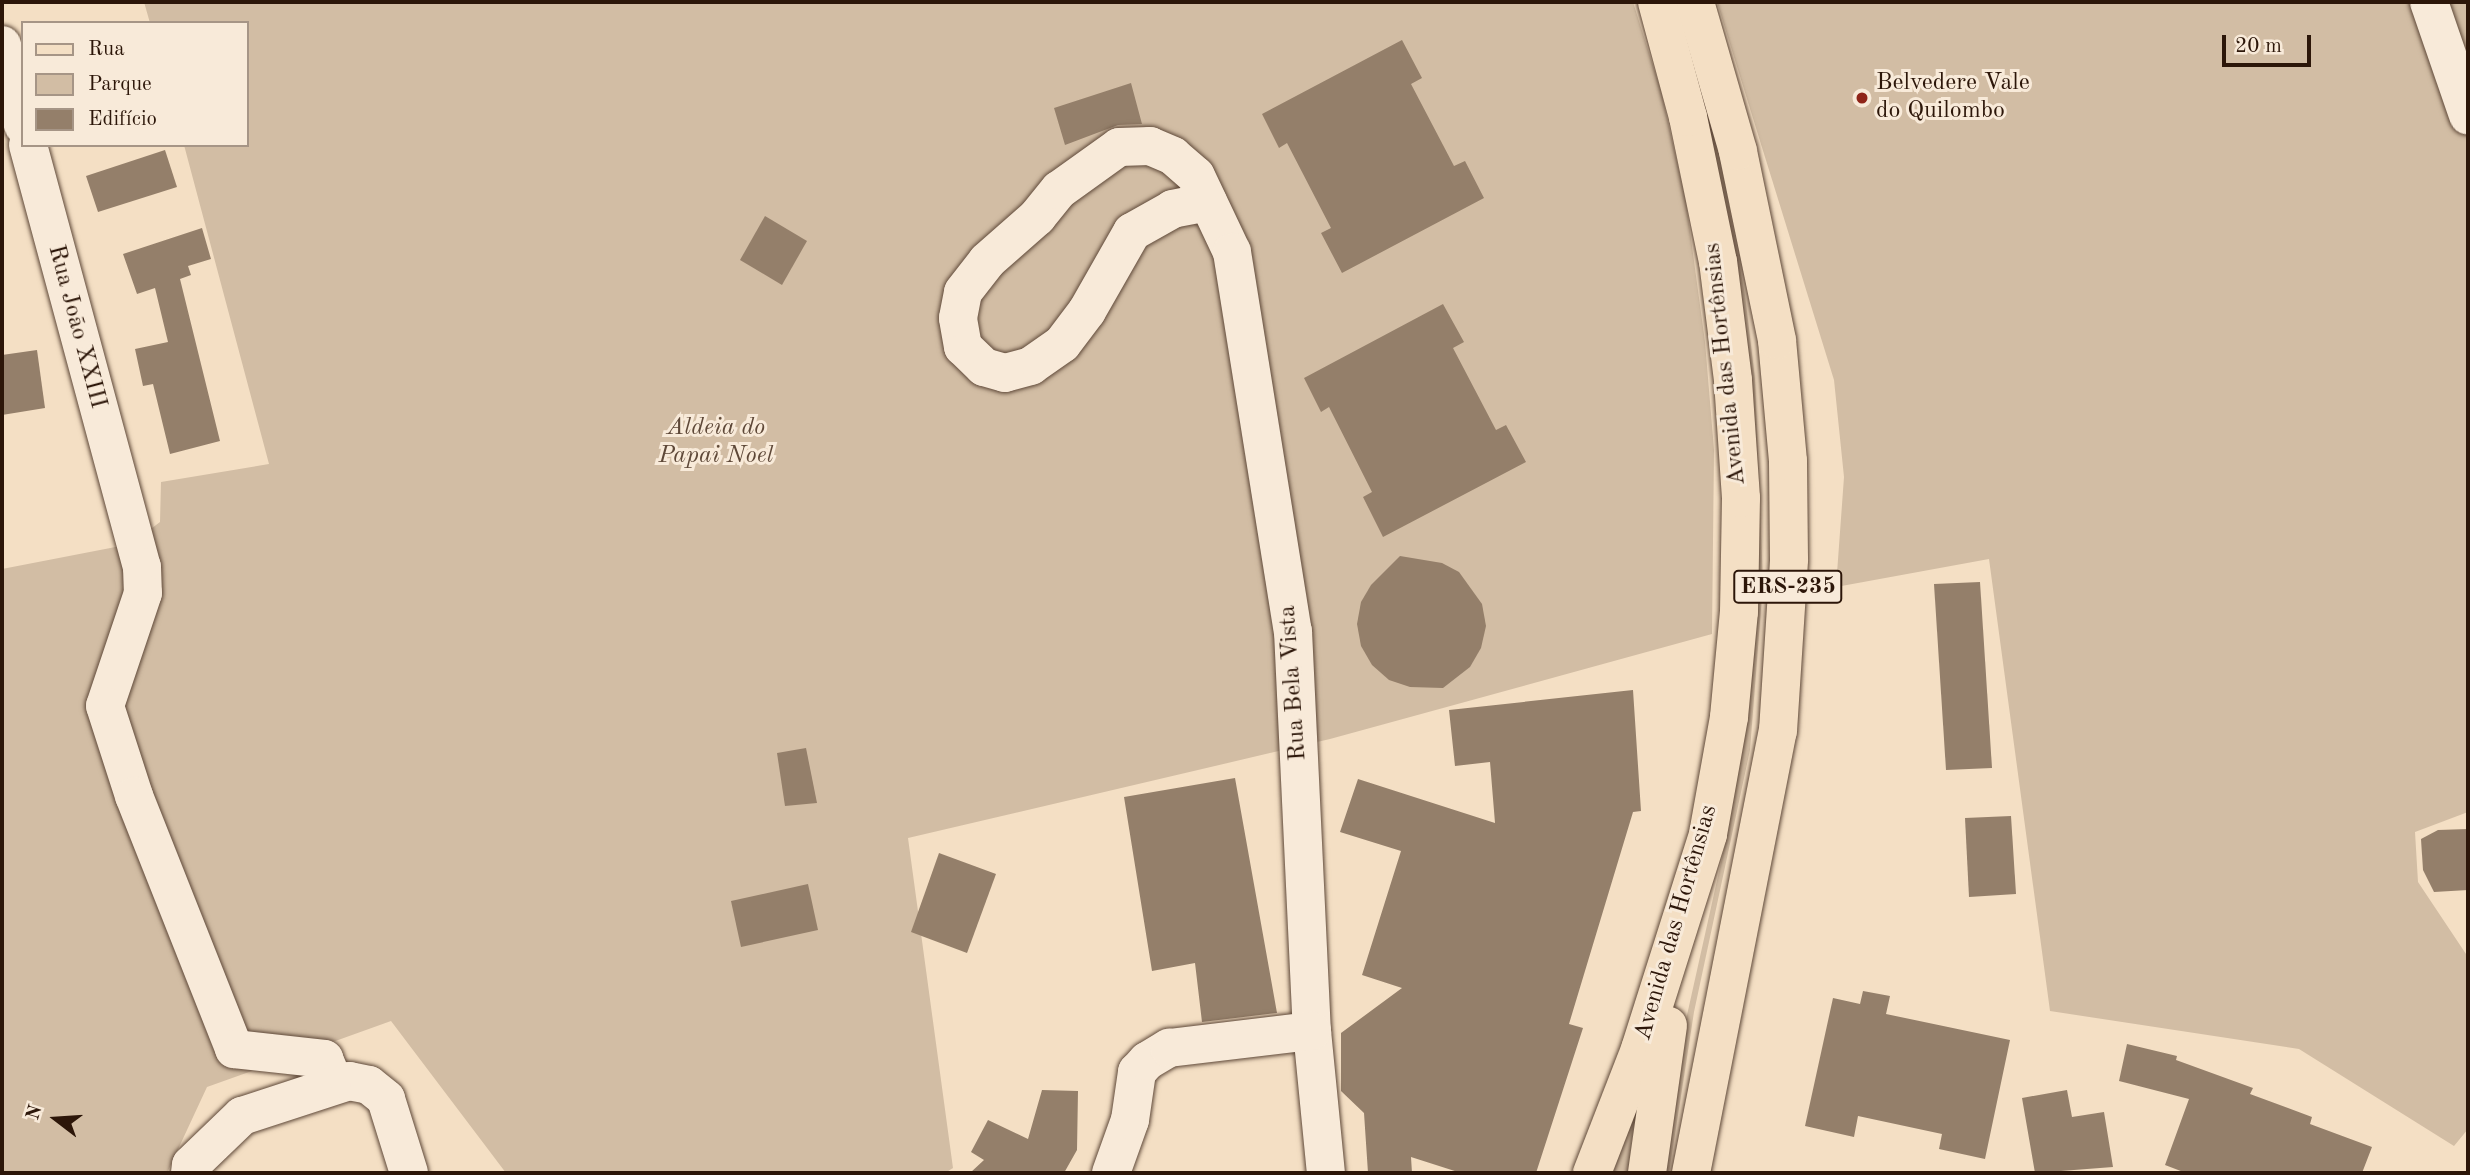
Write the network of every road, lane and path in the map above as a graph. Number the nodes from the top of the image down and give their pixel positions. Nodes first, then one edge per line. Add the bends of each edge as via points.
1 (1657, 2) edge
2 (1695, 2) edge
3 (2429, 2) edge
4 (2, 46) edge
5 (2468, 114) edge
6 (21, 117) edge
7 (29, 147) edge
8 (1208, 202) junction
9 (1708, 834) junction
10 (1312, 1031) junction
11 (335, 1085) junction
12 (190, 1173) edge
13 (409, 1173) edge
14 (1111, 1173) edge
15 (1326, 1173) edge
16 (1592, 1173) edge
17 (1647, 1173) edge
18 (1691, 1173) edge

1 - 9 main road, Avenida das Hortênsias / ERS-235 via 1688,117 1718,262 1741,498 1739,612 1729,718
2 - 18 main road, Avenida das Hortênsias / ERS-235 via 1738,151 1777,340 1788,461 1789,559 1778,731
3 - 5 street
4 - 6 street
7 - 11 street, Rua João XXIII via 142,567 143,593 105,706 134,796 234,1049 324,1059
8 - 8 street, Rua Bela Vista via 1196,176 1173,156 1150,146 1119,147 1059,190 1037,217 987,261 963,292 958,318 963,347 984,367 1005,373 1031,366 1062,344 1087,311 1132,232 1173,209
8 - 10 street, Rua Bela Vista via 1232,252 1293,631
9 - 16 main road, Avenida das Hortênsias via 1640,1049
9 - 17 main road via 1666,1032
10 - 14 street via 1169,1048 1147,1061 1138,1072 1130,1120
10 - 15 street, Rua Bela Vista
11 - 12 street via 242,1116 191,1164
11 - 13 street via 349,1081 369,1085 386,1099

